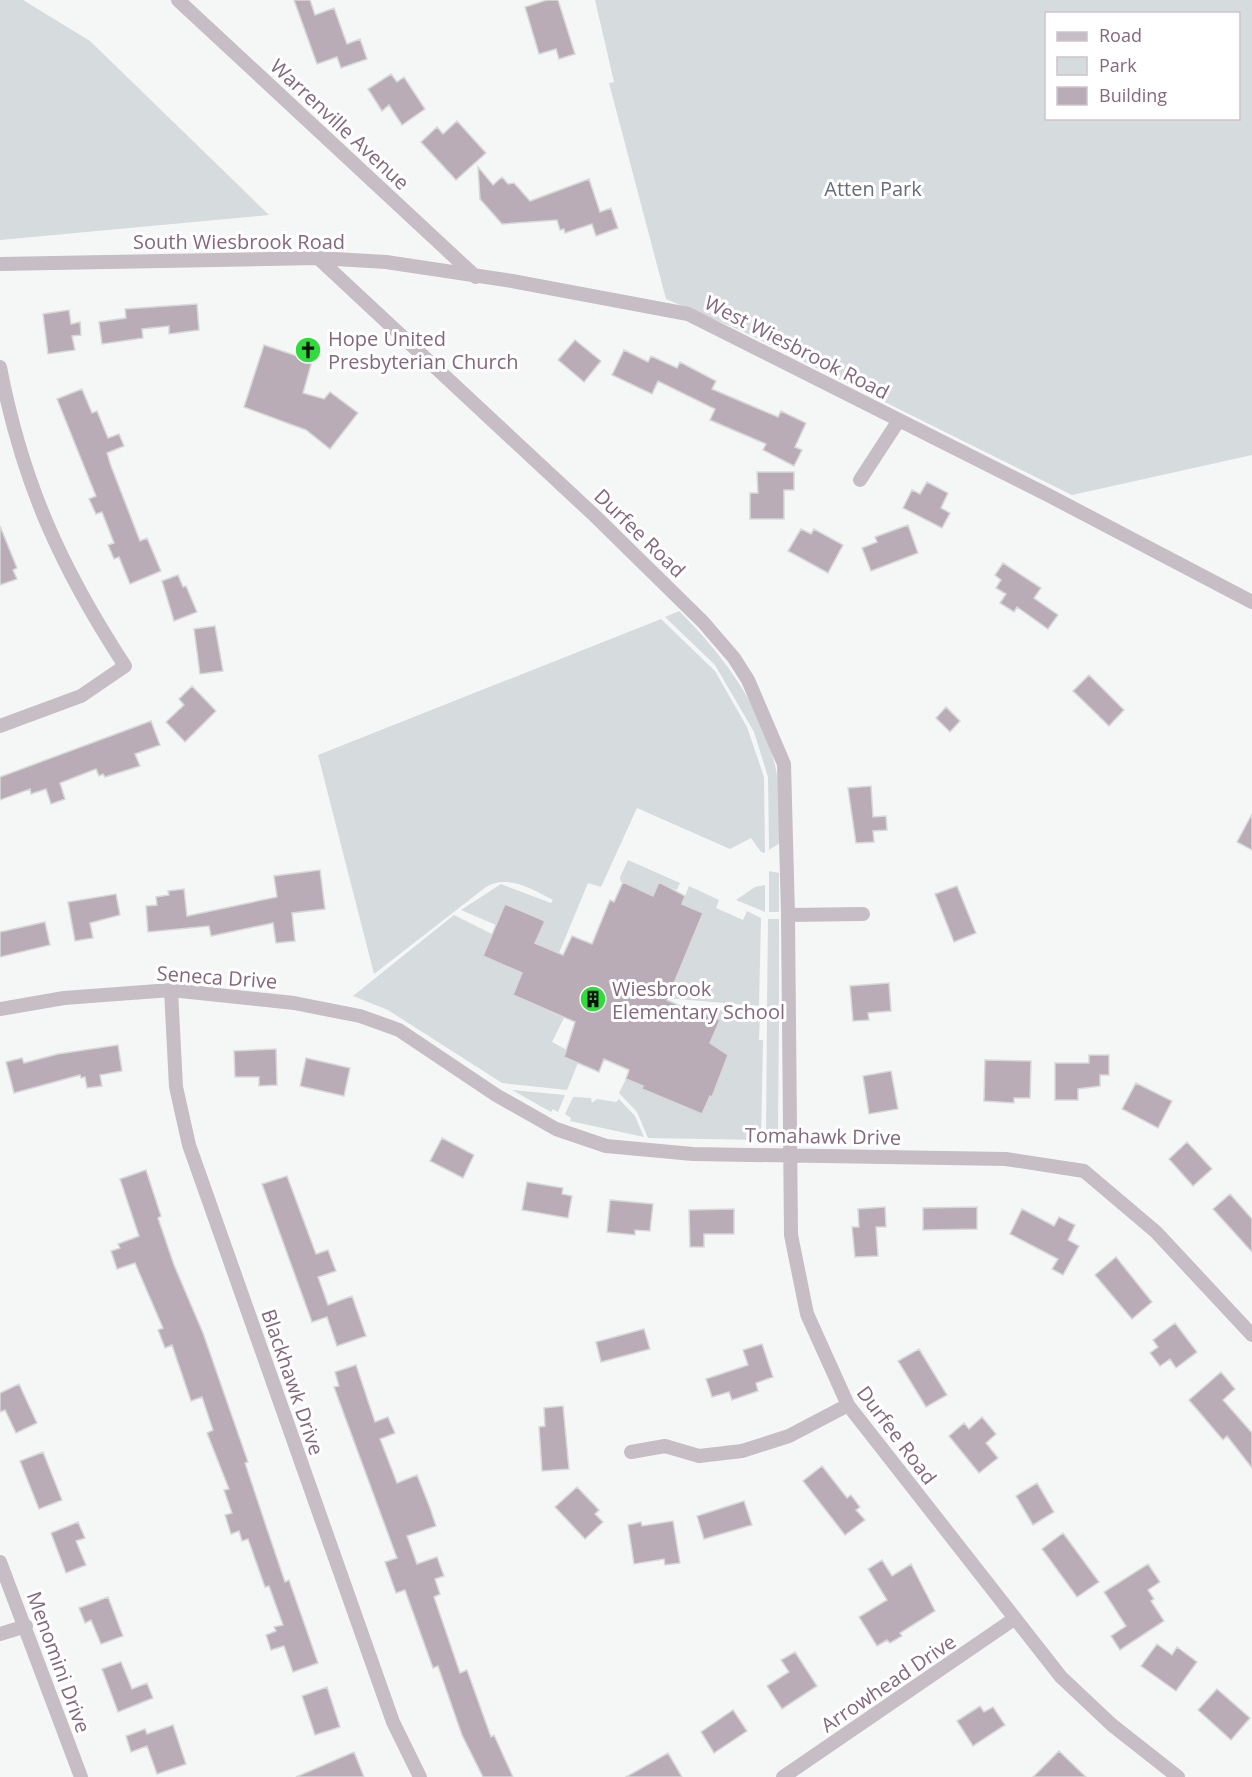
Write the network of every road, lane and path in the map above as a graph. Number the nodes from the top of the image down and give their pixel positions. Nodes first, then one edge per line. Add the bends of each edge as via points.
1 (178, 0) edge
2 (318, 258) junction
3 (0, 264) edge
4 (476, 277) junction
5 (0, 367) edge
6 (899, 420) junction
7 (860, 480) dead end
8 (1252, 602) edge
9 (0, 726) edge
10 (863, 914) dead end
11 (788, 915) junction
12 (171, 990) junction
13 (0, 1009) edge
14 (360, 1016) joint
15 (790, 1154) junction
16 (1252, 1335) edge
17 (848, 1405) junction
18 (632, 1452) dead end
19 (0, 1562) edge
20 (1014, 1619) junction
21 (26, 1626) junction
22 (0, 1634) edge
23 (81, 1777) edge
24 (420, 1777) edge
25 (783, 1777) edge
26 (1178, 1777) edge

1 - 4 street, Warrenville Avenue
2 - 3 street, South Wiesbrook Road
2 - 4 street, South Wiesbrook Road via 386,262
2 - 11 street, Durfee Road via 595,516 703,622 734,658 748,680 784,764
4 - 6 street, West Wiesbrook Road via 688,314
5 - 9 street via 16,440 47,527 86,606 124,666 81,696
6 - 7 street
6 - 8 street, West Wiesbrook Road
10 - 11 street
11 - 15 street, Durfee Road
12 - 13 street, Seneca Drive via 64,998
12 - 14 street, Seneca Drive via 247,996
12 - 24 street, Blackhawk Drive via 176,1087 189,1145 393,1722
14 - 15 street, Tomahawk Drive via 399,1030 496,1095 556,1129 606,1146 693,1154
15 - 16 street, Tomahawk Drive via 1006,1159 1084,1172 1156,1232
15 - 17 street, Durfee Road via 795,1264 815,1335
17 - 18 street via 789,1436 742,1451 699,1456 665,1446
17 - 20 street, Durfee Road
19 - 21 street, Menomini Drive
20 - 25 street, Arrowhead Drive
20 - 26 street, Durfee Road via 1049,1663 1093,1708
21 - 22 street
21 - 23 street, Menomini Drive

